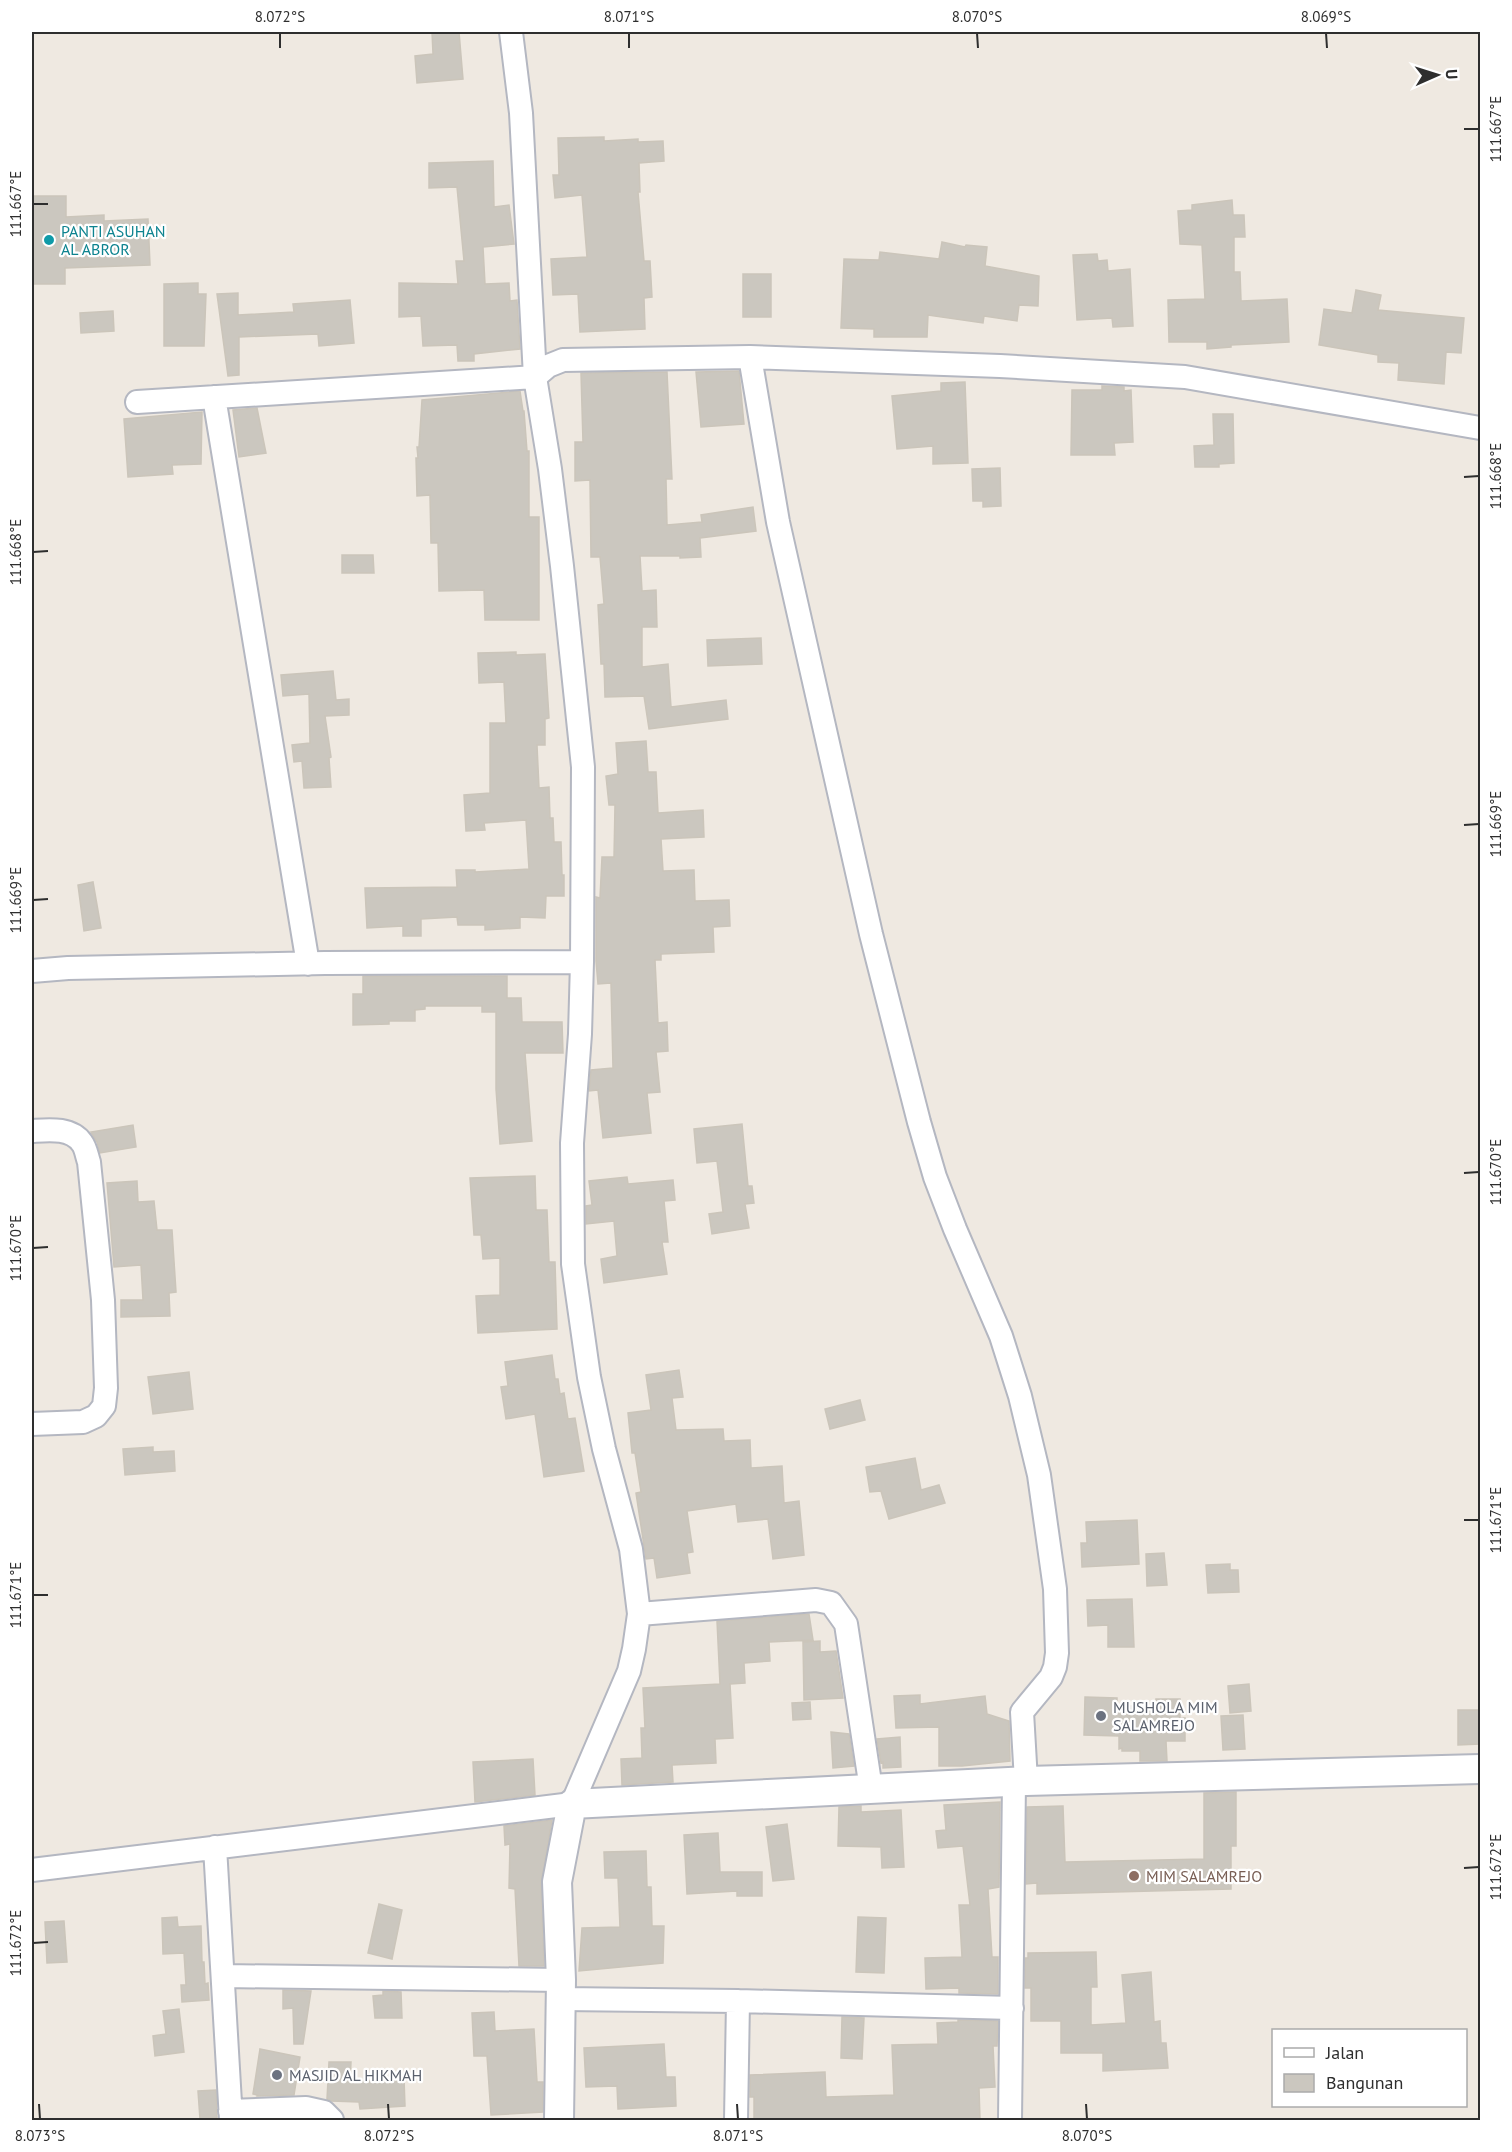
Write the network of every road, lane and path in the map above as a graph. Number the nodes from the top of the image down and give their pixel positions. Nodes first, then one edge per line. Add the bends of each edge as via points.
1 (511, 32) edge
2 (750, 357) junction
3 (535, 377) junction
4 (214, 397) junction
5 (137, 402) dead end
6 (1480, 428) edge
7 (582, 962) junction
8 (308, 964) junction
9 (32, 971) edge
10 (32, 1131) edge
11 (32, 1424) edge
12 (639, 1614) junction
13 (1480, 1769) edge
14 (1020, 1781) junction
15 (871, 1789) junction
16 (572, 1804) junction
17 (215, 1847) junction
18 (32, 1870) edge
19 (224, 1976) junction
20 (561, 1989) junction
21 (738, 2001) junction
22 (1012, 2008) junction
23 (231, 2116) edge
24 (332, 2121) edge
25 (559, 2121) edge
26 (736, 2121) edge
27 (1010, 2121) edge

1 - 3 street via 521,113
2 - 3 street via 563,360
2 - 6 street via 1185,377
2 - 14 street via 778,522 868,923 919,1122 935,1177 1001,1336 1039,1475 1055,1590 1058,1653 1051,1677 1022,1712
3 - 4 street
3 - 7 street via 562,566 583,767
4 - 5 street
4 - 8 street
7 - 8 street
7 - 12 street via 572,1143 573,1264 589,1377 631,1549
8 - 9 street
10 - 11 street via 54,1129 71,1134 82,1143 89,1162 103,1300 106,1388 104,1406 96,1416 83,1422
12 - 15 street via 816,1600 831,1603 846,1624
12 - 16 street via 628,1671
13 - 14 street
14 - 15 street
14 - 22 street
15 - 16 street
16 - 17 street
16 - 20 street via 557,1882
17 - 18 street
17 - 19 street
19 - 20 street
19 - 23 street
20 - 21 street
20 - 25 street
21 - 22 street
21 - 26 street
22 - 27 street
23 - 24 street via 306,2108 324,2112

